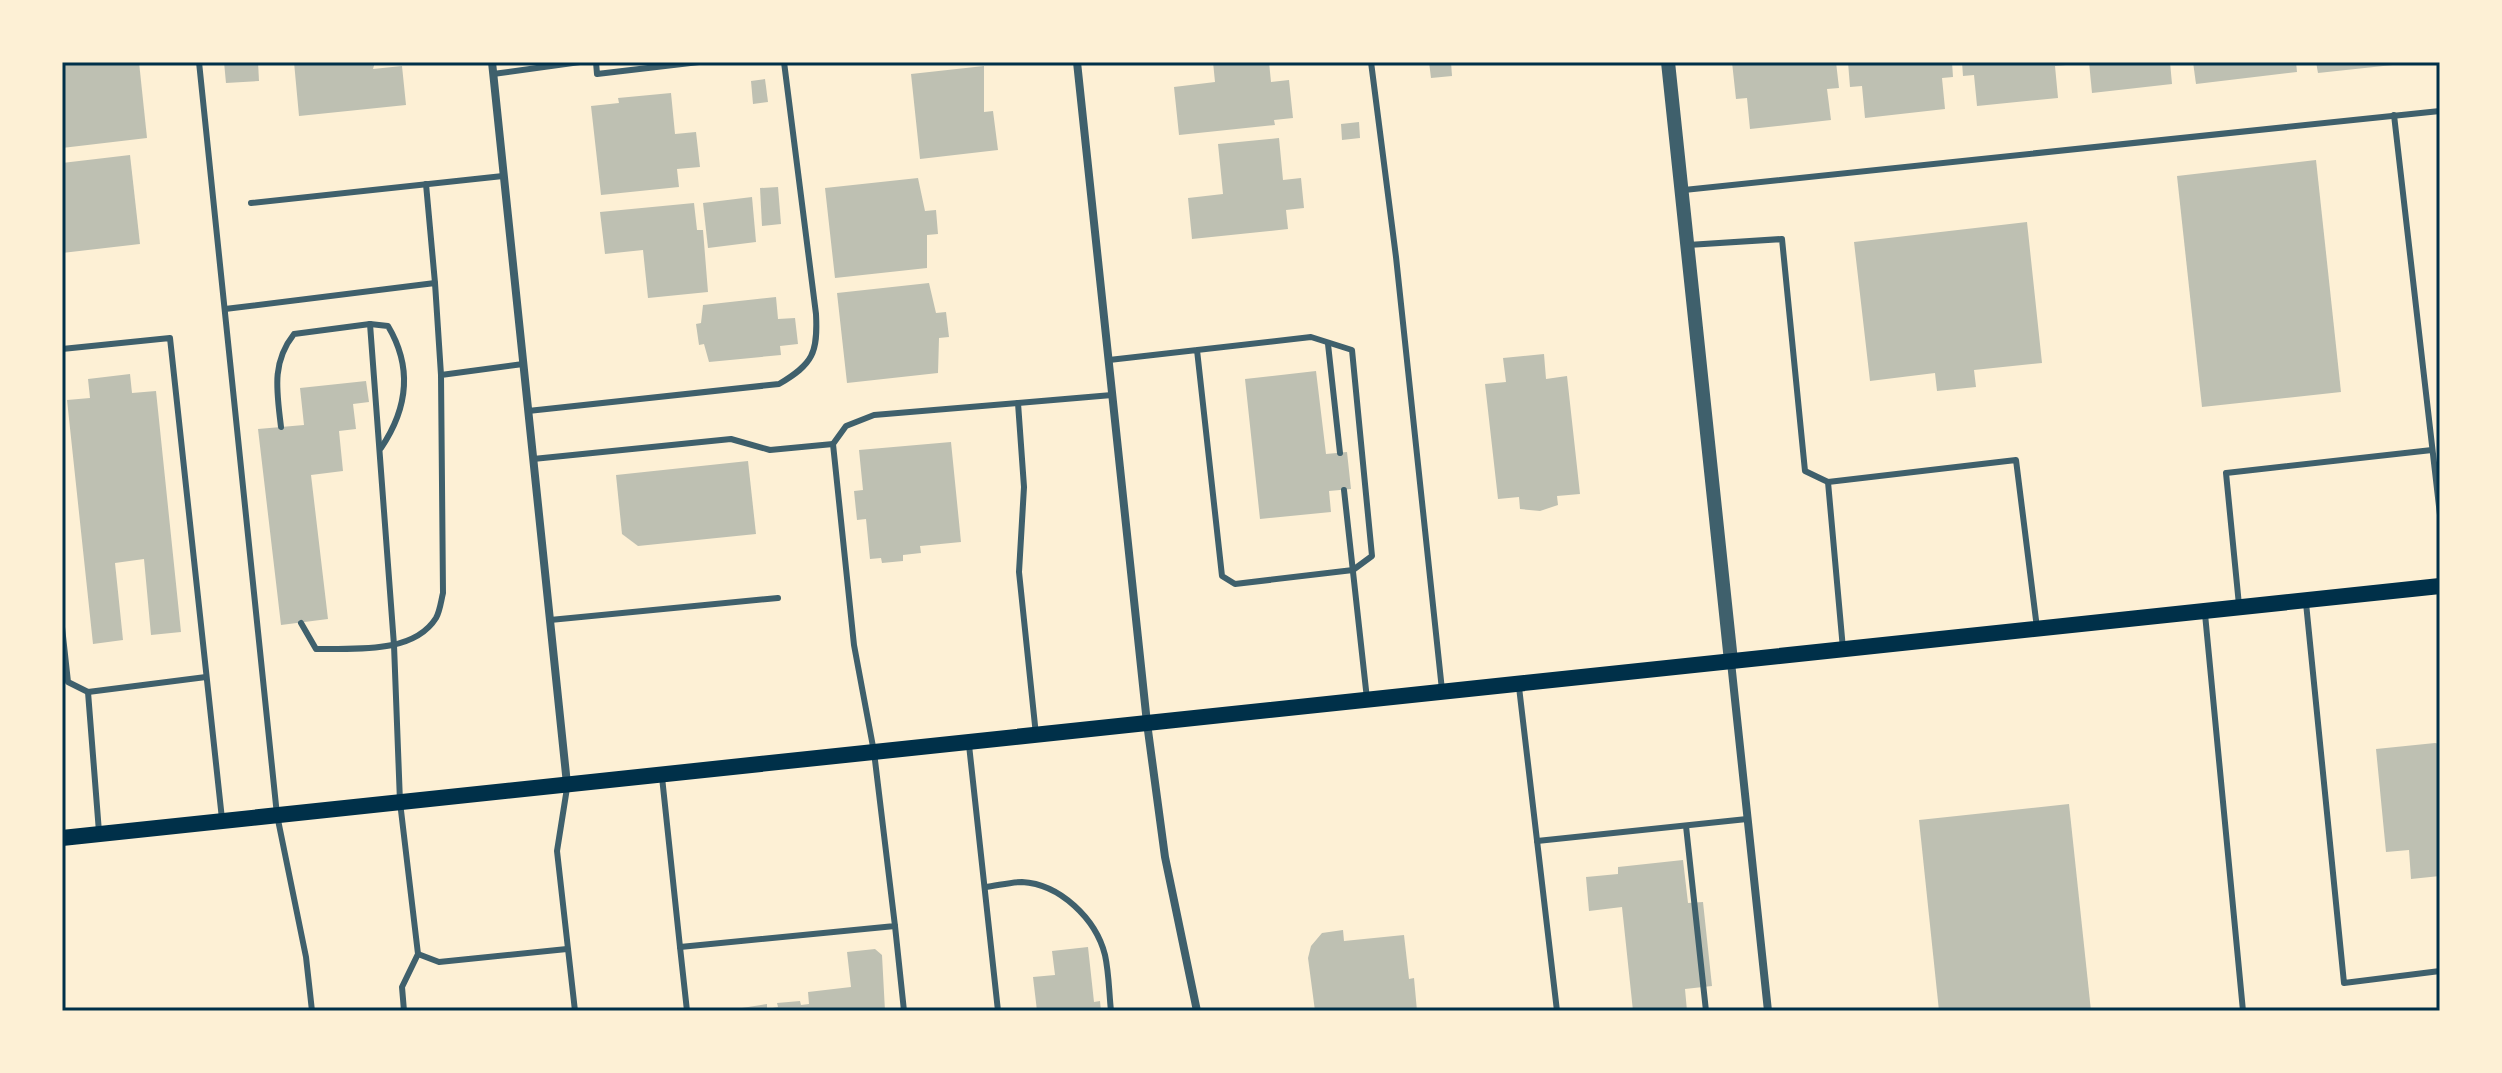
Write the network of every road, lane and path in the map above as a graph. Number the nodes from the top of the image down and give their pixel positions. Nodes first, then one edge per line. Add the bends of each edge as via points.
1 (199, 62) edge
2 (492, 62) edge
3 (580, 62) edge
4 (596, 62) edge
5 (699, 62) edge
6 (784, 62) edge
7 (1077, 62) edge
8 (1371, 62) edge
9 (1668, 62) edge
10 (493, 74) junction
11 (2440, 111) edge
12 (2394, 115) junction
13 (503, 176) junction
14 (426, 184) junction
15 (1681, 190) junction
16 (251, 203) dead end
17 (1687, 246) junction
18 (435, 283) junction
19 (225, 309) junction
20 (370, 324) junction
21 (1328, 344) junction
22 (62, 349) edge
23 (1197, 350) junction
24 (1109, 360) junction
25 (523, 364) junction
26 (441, 375) junction
27 (1112, 395) junction
28 (1018, 403) junction
29 (528, 411) junction
30 (281, 427) dead end
31 (833, 444) junction
32 (380, 448) junction
33 (2432, 450) junction
34 (1340, 453) dead end
35 (533, 459) junction
36 (1828, 482) junction
37 (1344, 490) dead end
38 (2440, 515) edge
39 (1353, 570) junction
40 (2440, 586) edge
41 (778, 598) dead end
42 (2306, 600) junction
43 (2240, 607) junction
44 (2205, 611) junction
45 (550, 620) junction
46 (301, 623) dead end
47 (62, 627) edge
48 (2037, 628) junction
49 (394, 645) junction
50 (1843, 649) junction
51 (1731, 661) junction
52 (206, 677) junction
53 (1519, 683) junction
54 (88, 692) junction
55 (1442, 692) junction
56 (1367, 699) junction
57 (1147, 723) junction
58 (1036, 735) junction
59 (969, 742) junction
60 (874, 752) junction
61 (661, 774) junction
62 (567, 785) junction
63 (400, 802) junction
64 (277, 815) junction
65 (1747, 819) junction
66 (222, 821) junction
67 (1686, 826) junction
68 (99, 834) junction
69 (62, 838) edge
70 (1537, 841) junction
71 (985, 887) junction
72 (895, 926) junction
73 (680, 947) junction
74 (567, 949) junction
75 (418, 954) junction
76 (2440, 971) edge
77 (312, 1011) edge
78 (404, 1011) edge
79 (575, 1011) edge
80 (687, 1011) edge
81 (904, 1011) edge
82 (998, 1011) edge
83 (1111, 1011) edge
84 (1197, 1011) edge
85 (1557, 1011) edge
86 (1706, 1011) edge
87 (1768, 1011) edge
88 (2243, 1011) edge

1 - 19 lane
2 - 10 street
3 - 10 lane
4 - 5 lane via 597,74
6 - 29 lane via 816,314 817,340 810,361 779,384
7 - 24 street
8 - 55 lane
9 - 15 street
10 - 13 street
11 - 12 lane
12 - 15 lane
12 - 33 lane
13 - 14 lane
13 - 25 street
14 - 16 lane
14 - 18 lane
15 - 17 street
17 - 36 lane via 1782,239 1805,471
17 - 51 street
18 - 19 lane
18 - 26 lane
19 - 64 lane
20 - 30 lane via 294,334 280,351 276,381
20 - 32 lane
20 - 32 lane via 388,326 399,345 405,393 398,422
21 - 23 lane via 1311,337
21 - 34 lane
21 - 39 lane via 1352,350 1372,556
22 - 52 lane via 170,338
23 - 24 lane
23 - 39 lane via 1222,576 1235,584
24 - 27 street
25 - 26 lane
25 - 29 street
26 - 49 lane via 443,593 436,618
27 - 28 lane
27 - 57 street
28 - 31 lane via 874,415 846,426
28 - 58 lane via 1024,487 1019,572
29 - 35 street
31 - 35 lane via 770,450 731,439
31 - 60 lane via 854,645
32 - 49 lane
33 - 38 lane
33 - 43 lane via 2226,473
35 - 45 street
36 - 48 lane via 2016,460
36 - 50 lane
37 - 39 lane
39 - 56 lane
40 - 42 main road
41 - 45 lane
42 - 43 main road
42 - 76 lane via 2344,983
43 - 44 main road
44 - 48 main road
44 - 88 lane
45 - 62 street
46 - 49 lane via 316,649
47 - 54 lane via 68,682
48 - 50 main road
49 - 63 lane
50 - 51 main road
51 - 53 main road
51 - 65 street
52 - 54 lane
52 - 66 lane
53 - 55 main road
53 - 70 lane
54 - 68 lane
55 - 56 main road
56 - 57 main road
57 - 58 main road
57 - 84 street via 1165,857
58 - 59 main road
59 - 60 main road
59 - 71 lane
60 - 61 main road
60 - 72 lane
61 - 62 main road
61 - 73 lane
62 - 63 main road
62 - 74 lane via 557,851
63 - 64 main road
63 - 75 lane
64 - 66 main road
64 - 77 lane
65 - 67 lane
65 - 87 street
66 - 68 main road
67 - 70 lane
67 - 86 lane
68 - 69 main road
70 - 85 lane
71 - 82 lane
71 - 83 lane via 1022,882 1046,888 1077,907 1105,955
72 - 73 lane
72 - 81 lane
73 - 80 lane
74 - 75 lane via 439,962
74 - 79 lane
75 - 78 lane via 402,987

